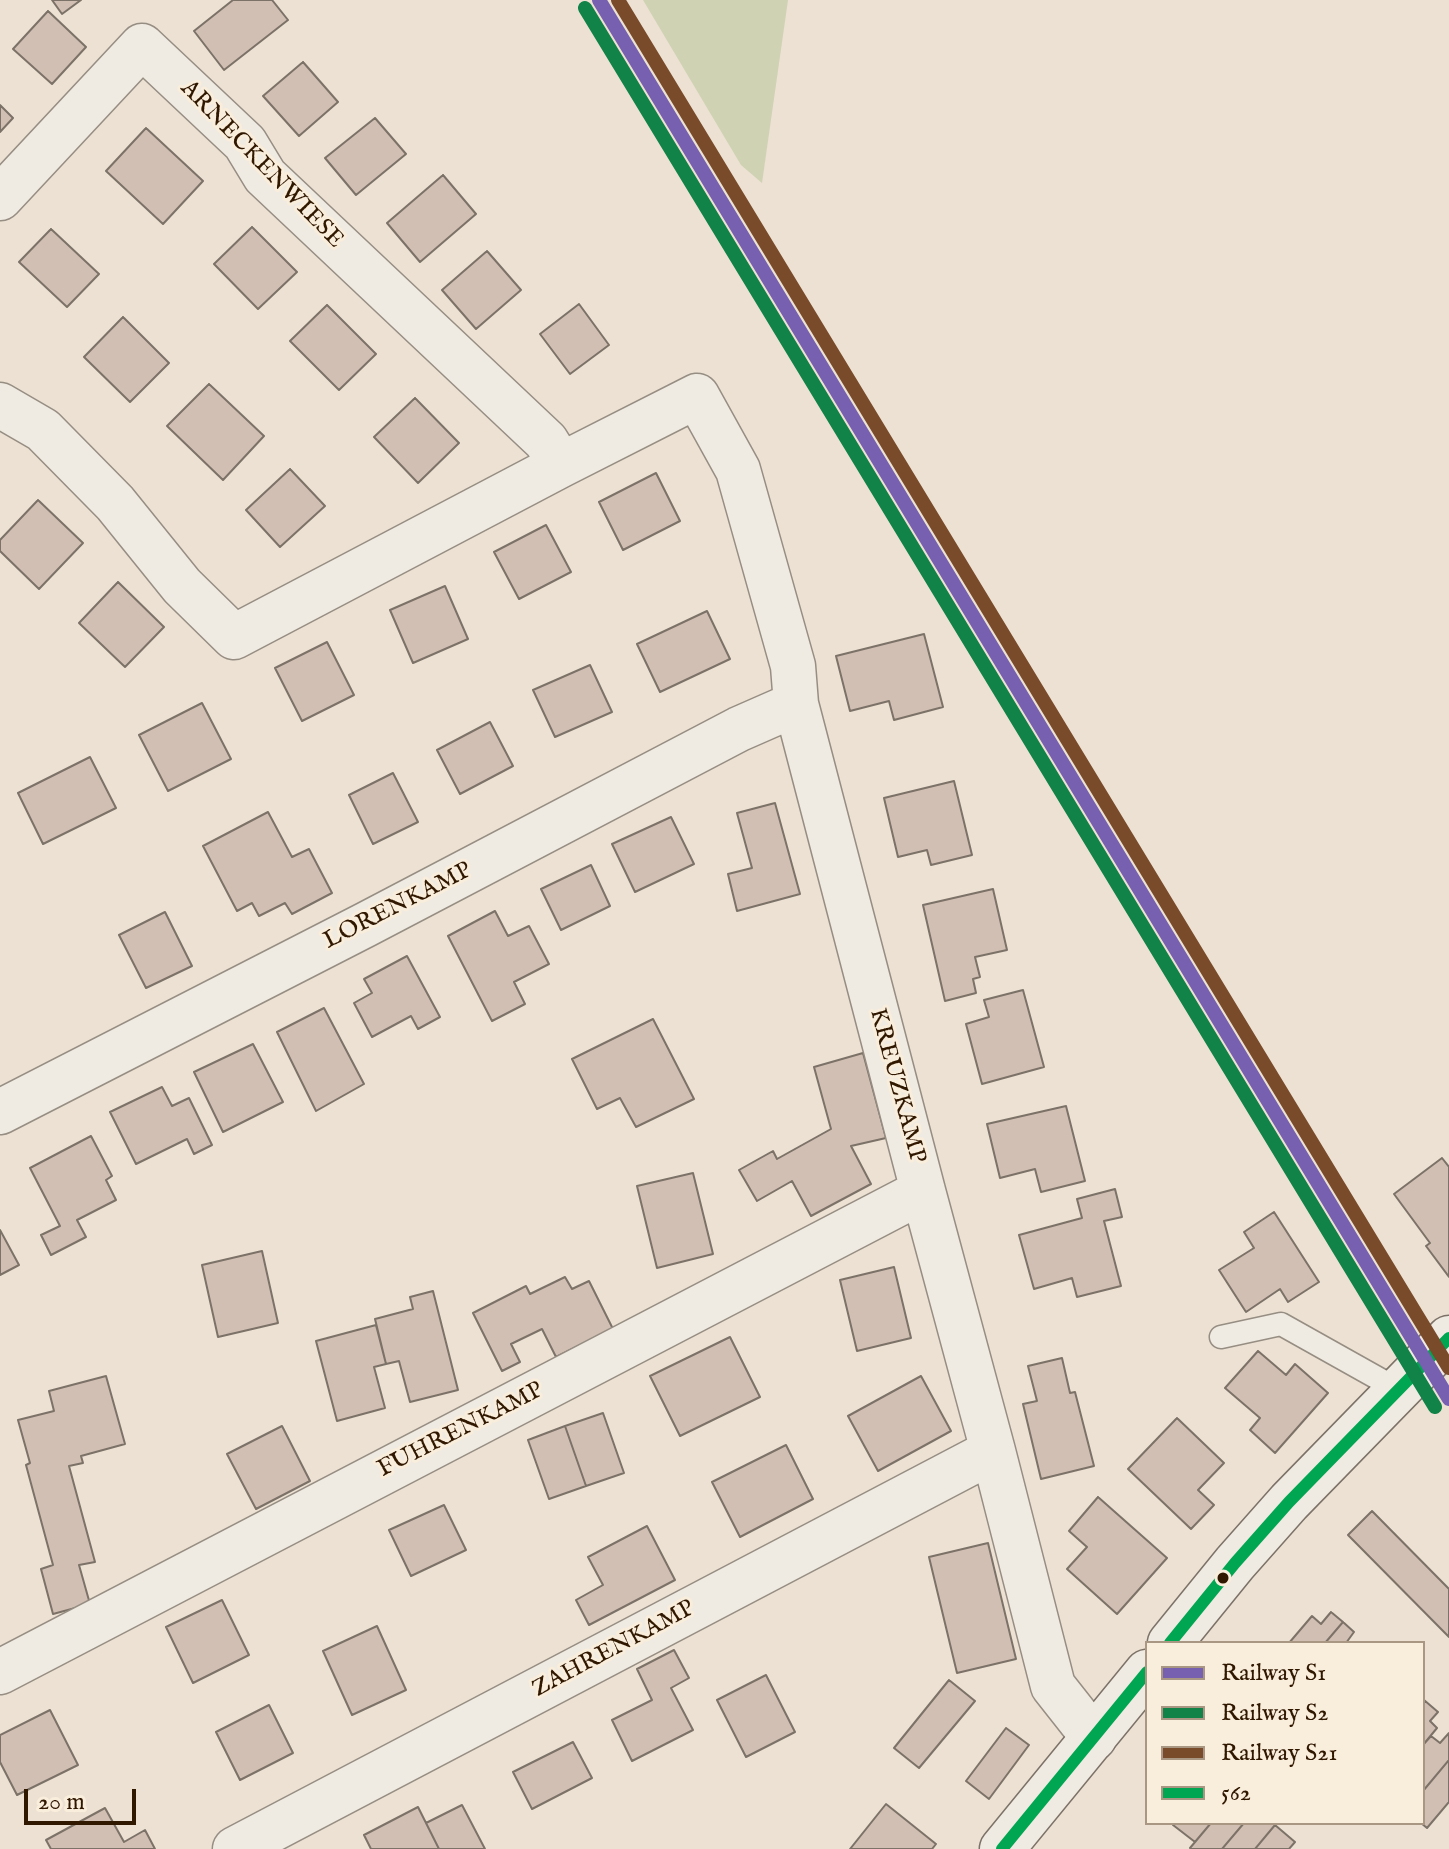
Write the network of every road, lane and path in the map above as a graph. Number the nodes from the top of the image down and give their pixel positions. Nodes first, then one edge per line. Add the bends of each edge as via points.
1 (0, 198) edge
2 (0, 405) edge
3 (561, 465) junction
4 (796, 704) junction
5 (0, 1112) edge
6 (923, 1191) junction
7 (1221, 1337) dead end
8 (1449, 1338) edge
9 (1397, 1389) junction
10 (993, 1451) junction
11 (1172, 1641) edge
12 (0, 1672) edge
13 (1145, 1674) edge
14 (1094, 1738) junction
15 (235, 1849) edge
16 (1002, 1849) edge

1 - 3 street, ARNECKENWIESE via 142,46 245,143 265,176 546,441
2 - 3 street via 43,430 234,637
3 - 4 street, KREUZKAMP via 697,396 738,470 793,666
4 - 5 street, LORENKAMP
4 - 6 street, KREUZKAMP
6 - 10 street, KREUZKAMP
6 - 12 street, FUHRENKAMP
7 - 9 lane via 1281,1324
8 - 9 street
9 - 11 street via 1289,1502
10 - 14 street, KREUZKAMP via 1053,1686
10 - 15 street, ZAHRENKAMP
13 - 14 street
14 - 16 street

